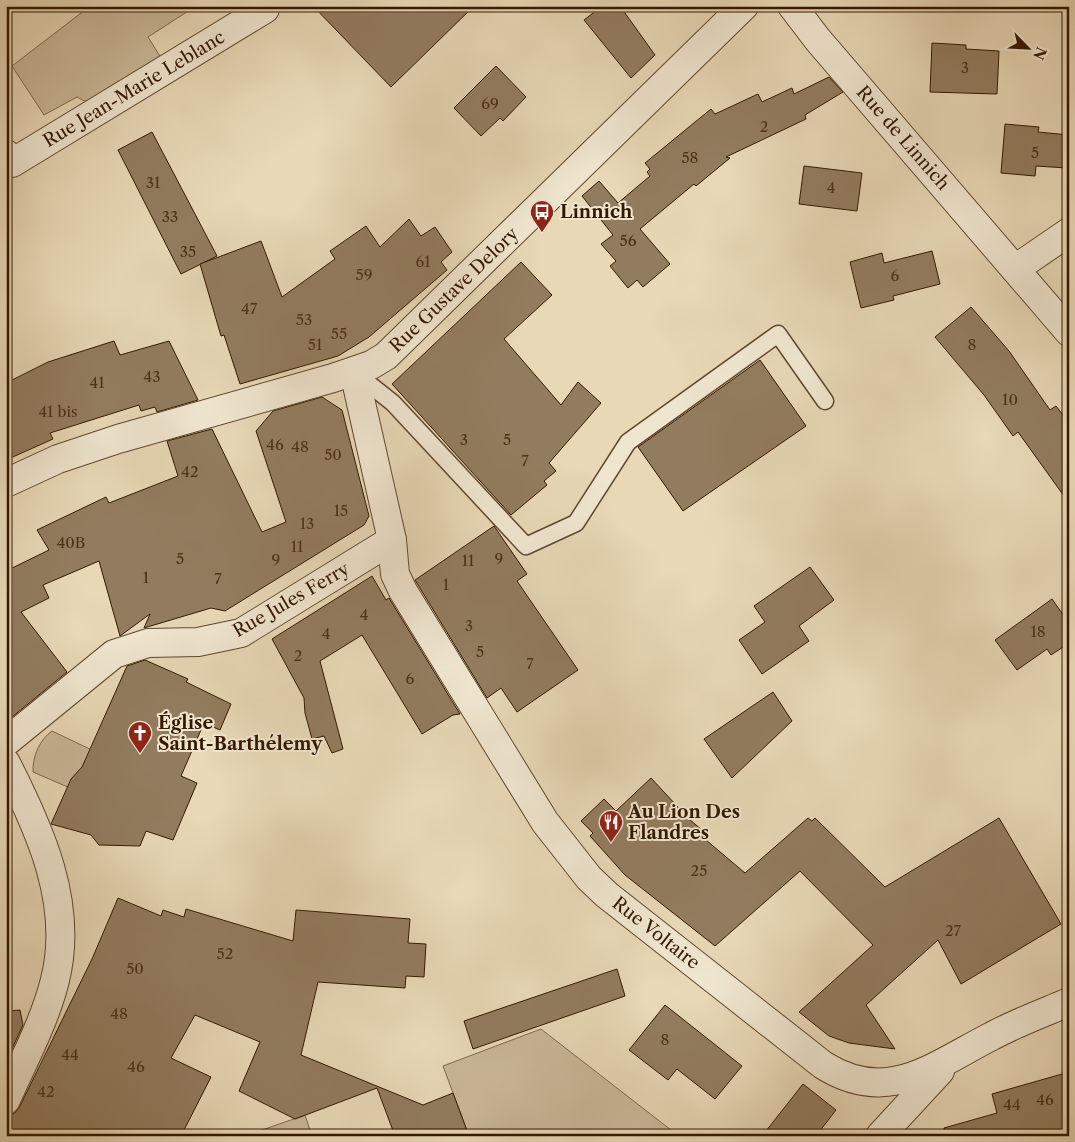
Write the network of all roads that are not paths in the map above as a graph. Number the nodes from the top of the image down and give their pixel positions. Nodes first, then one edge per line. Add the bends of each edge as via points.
1 (744, 6) edge
2 (792, 6) edge
3 (265, 9) dead end
4 (6, 154) edge
5 (1069, 232) edge
6 (1015, 269) junction
7 (1069, 332) edge
8 (354, 372) junction
9 (825, 402) dead end
10 (6, 482) edge
11 (392, 540) junction
12 (6, 742) edge
13 (6, 763) edge
14 (1069, 1002) edge
15 (958, 1054) junction
16 (6, 1100) edge
17 (880, 1136) edge

1 - 8 street, Rue Gustave Delory via 401,343 371,365
2 - 6 street, Rue de Linnich
3 - 4 street, Rue Jean-Marie Leblanc via 12,164
5 - 6 street
6 - 7 street, Rue de Linnich
8 - 9 lane via 393,403 526,546 576,523 628,442 778,334
8 - 10 street, Rue Gustave Delory via 118,439
8 - 11 street, Rue Voltaire
11 - 12 street, Rue Jules Ferry via 241,632 198,642 148,643 114,654
11 - 15 street, Rue Voltaire via 396,574 403,591 545,822 589,878 836,1073 855,1080 888,1084 908,1079
13 - 16 street via 46,855 61,920 61,943 54,981
14 - 15 street, Rue Voltaire via 994,1034
15 - 17 street

